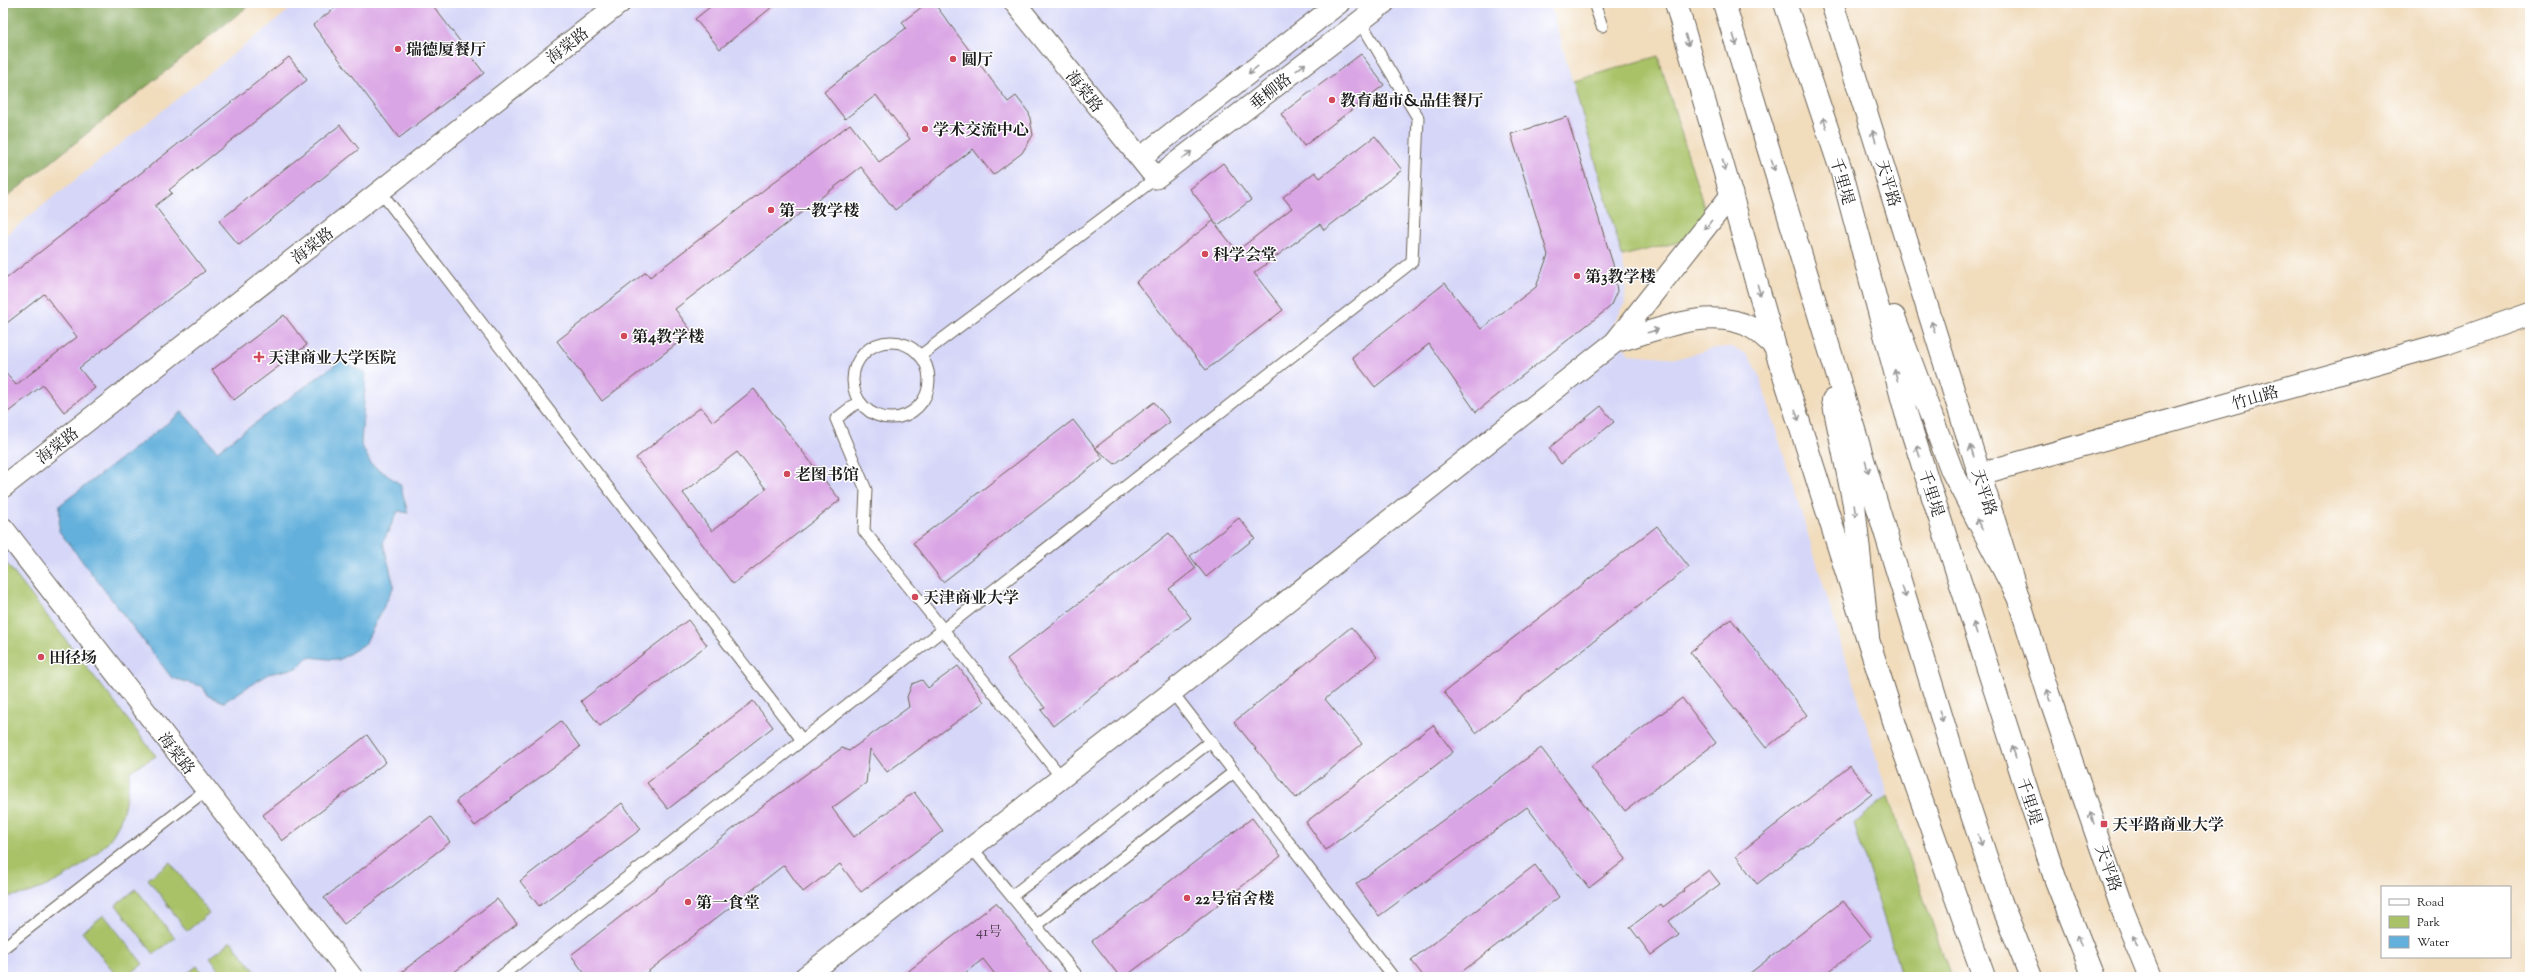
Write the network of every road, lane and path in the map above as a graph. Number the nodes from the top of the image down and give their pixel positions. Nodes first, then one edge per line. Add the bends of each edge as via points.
1 (620, 3) edge
2 (1015, 3) edge
3 (1339, 3) edge
4 (1384, 3) edge
5 (1594, 3) edge
6 (1676, 3) edge
7 (1724, 3) edge
8 (1785, 3) edge
9 (1832, 3) edge
10 (1360, 21) junction
11 (1602, 26) dead end
12 (1140, 158) junction
13 (1156, 178) junction
14 (380, 191) junction
15 (1732, 194) junction
16 (2530, 314) edge
17 (1615, 342) junction
18 (1775, 347) junction
19 (920, 356) junction
20 (859, 401) junction
21 (1916, 409) junction
22 (1848, 431) junction
23 (1979, 474) junction
24 (3, 486) edge
25 (3, 528) edge
26 (2017, 595) junction
27 (943, 630) junction
28 (1868, 638) junction
29 (1172, 692) junction
30 (802, 740) junction
31 (1211, 741) junction
32 (1234, 772) junction
33 (1062, 778) junction
34 (206, 790) junction
35 (972, 848) junction
36 (1012, 896) junction
37 (1036, 926) junction
38 (3, 948) edge
39 (352, 977) edge
40 (500, 977) edge
41 (805, 977) edge
42 (1078, 977) edge
43 (1393, 977) edge
44 (1984, 977) edge
45 (2031, 977) edge
46 (2094, 977) edge
47 (2150, 977) edge

1 - 14 street, 海棠路
2 - 12 street, 海棠路
3 -> 12 street, 垂柳路
4 - 10 street, 垂柳路
5 - 11 lane
6 -> 15 main road
7 -> 22 main road via 1793,229
21 -> 8 main road, 千里堤 via 1842,173
23 -> 9 main road, 天平路
13 -> 10 street, 垂柳路
10 - 27 lane via 1418,118 1412,262
12 - 13 street, 海棠路
13 - 19 lane
14 - 24 street, 海棠路
14 - 30 lane
15 -> 17 street
15 -> 18 main road
16 - 23 main road, 竹山路 via 2447,343
17 -> 18 street via 1684,323 1718,318 1751,327
17 - 29 street
18 -> 28 main road
19 - 20 lane via 898,343 873,346 863,354 856,365 853,377 854,390
19 - 20 lane via 929,378 922,402 913,410 902,416 884,417 867,410
20 - 27 lane via 836,419 866,490 864,531
26 -> 21 main road
46 -> 21 main road, 千里堤 via 2055,878
22 -> 28 main road
22 -> 45 main road via 2001,902
23 - 26 main road, 天平路
25 - 34 street, 海棠路
47 -> 26 main road, 天平路 via 2123,911
27 - 30 lane
27 - 33 lane
28 - 44 main road via 1902,744
29 - 31 lane
29 - 33 street
30 - 40 lane
31 - 32 lane
31 - 36 lane
32 - 37 lane
32 - 43 lane
33 - 35 street
34 - 38 lane
34 - 39 street, 海棠路
35 - 36 lane
35 - 41 street
36 - 37 lane
37 - 42 lane

